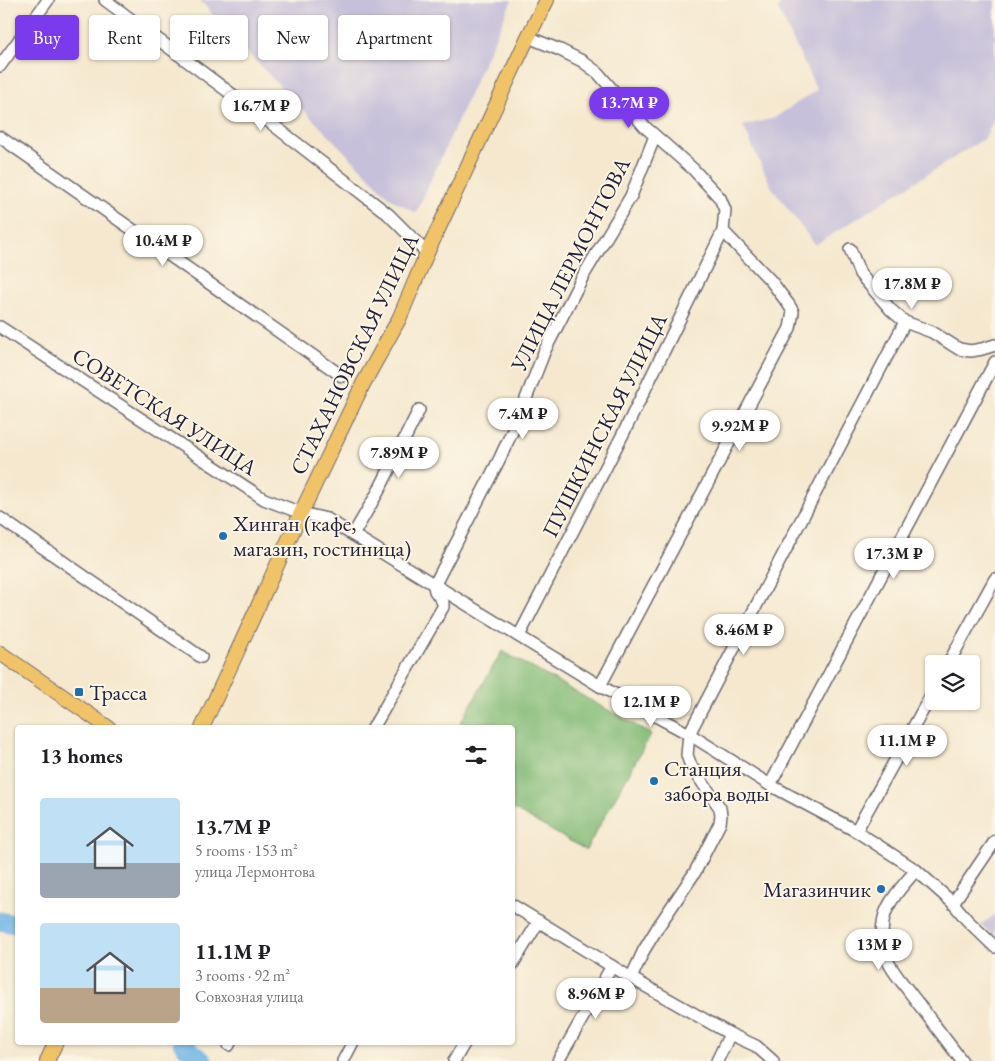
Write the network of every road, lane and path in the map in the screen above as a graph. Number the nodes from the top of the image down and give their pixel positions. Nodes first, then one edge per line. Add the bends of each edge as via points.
1 (48, 0) edge
2 (105, 0) edge
3 (547, 0) edge
4 (528, 37) junction
5 (0, 66) edge
6 (655, 136) junction
7 (0, 137) edge
8 (723, 231) junction
9 (850, 249) dead end
10 (427, 253) junction
11 (905, 322) junction
12 (0, 327) edge
13 (995, 345) edge
14 (995, 362) edge
15 (342, 376) dead end
16 (419, 410) dead end
17 (301, 513) junction
18 (0, 518) edge
19 (354, 535) junction
20 (995, 579) edge
21 (434, 586) junction
22 (519, 636) junction
23 (0, 653) edge
24 (953, 655) edge
25 (201, 657) dead end
26 (600, 686) junction
27 (925, 706) edge
28 (105, 725) edge
29 (203, 725) edge
30 (374, 725) edge
31 (688, 734) junction
32 (770, 784) junction
33 (856, 831) junction
34 (995, 841) edge
35 (916, 870) junction
36 (953, 903) junction
37 (515, 907) edge
38 (539, 921) junction
39 (995, 947) edge
40 (515, 960) edge
41 (612, 966) junction
42 (631, 978) junction
43 (730, 1034) junction
44 (55, 1045) edge
45 (351, 1045) edge
46 (463, 1045) edge
47 (48, 1061) edge
48 (343, 1061) edge
49 (454, 1061) edge
50 (558, 1061) edge
51 (718, 1061) edge
52 (773, 1061) edge
53 (962, 1061) edge

1 - 5 street
2 - 10 street via 388,214
3 - 4 main road, СТАХАНОВСКАЯ УЛИЦА
4 - 6 street via 582,61 598,73
4 - 10 main road, СТАХАНОВСКАЯ УЛИЦА
6 - 8 street via 720,198 725,210
6 - 21 street, УЛИЦА ЛЕРМОНТОВА via 631,196 582,278 545,350 518,420
7 - 15 street
8 - 22 street, ПУШКИНСКАЯ УЛИЦА
8 - 26 street via 771,281 789,305 793,312 790,328
9 - 11 street via 860,274
10 - 17 main road, СТАХАНОВСКАЯ УЛИЦА via 399,319 363,384
11 - 13 street via 932,332 959,349 971,351
11 - 31 street
12 - 17 street, СОВЕТСКАЯ УЛИЦА via 264,499
14 - 32 street
16 - 19 street
17 - 19 street, СОВЕТСКАЯ УЛИЦА via 328,519
17 - 29 main road, СТАХАНОВСКАЯ УЛИЦА
18 - 25 street
19 - 21 street, СОВЕТСКАЯ УЛИЦА
20 - 24 street
21 - 22 street, СОВЕТСКАЯ УЛИЦА
21 - 30 street via 443,602 442,607
22 - 26 street, СОВЕТСКАЯ УЛИЦА
23 - 28 main road
26 - 31 street, СОВЕТСКАЯ УЛИЦА
27 - 33 street
31 - 32 street, СОВЕТСКАЯ УЛИЦА
31 - 42 street via 687,755 691,766 720,808 720,822 695,872 644,950
32 - 33 street, СОВЕТСКАЯ УЛИЦА
33 - 35 street, СОВЕТСКАЯ УЛИЦА
34 - 36 street
35 - 36 street, СОВЕТСКАЯ УЛИЦА
35 - 53 street via 887,908 883,921 884,948 887,960 898,976
36 - 39 street, СОВЕТСКАЯ УЛИЦА
37 - 38 street
38 - 40 street
38 - 41 street
41 - 42 street
41 - 50 street
42 - 43 street
43 - 51 street
43 - 52 street via 756,1046
44 - 47 main road
45 - 48 street
46 - 49 street

